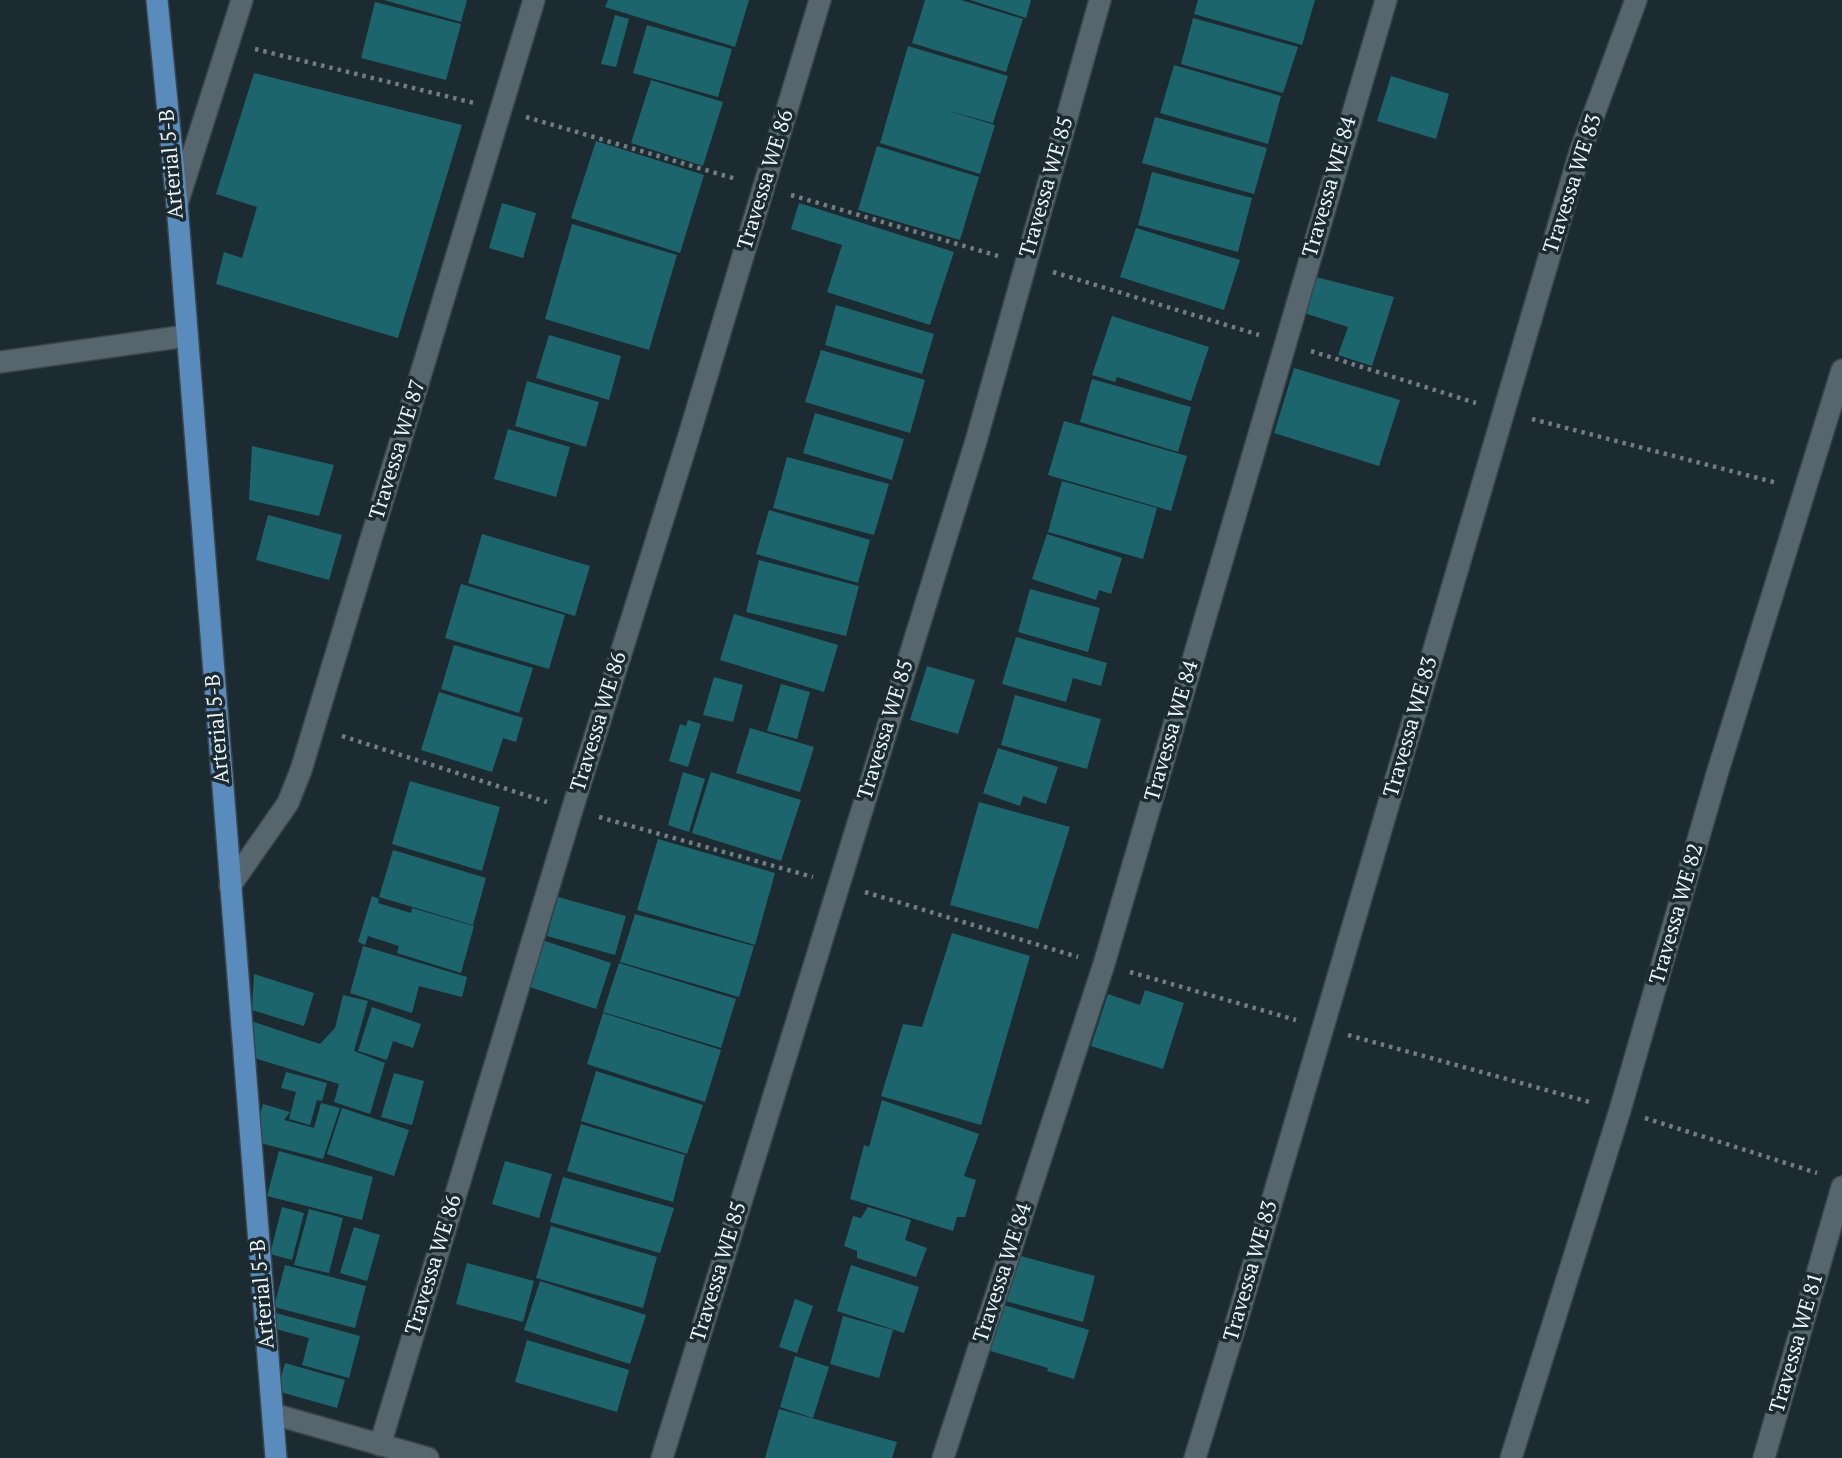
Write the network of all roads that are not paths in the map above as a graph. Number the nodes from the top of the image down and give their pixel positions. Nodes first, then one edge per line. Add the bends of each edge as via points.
1 (156, 0) edge
2 (242, 0) edge
3 (534, 0) edge
4 (820, 0) edge
5 (1100, 0) edge
6 (1386, 0) edge
7 (1636, 0) edge
8 (177, 204) junction
9 (186, 336) junction
10 (0, 362) edge
11 (1842, 370) edge
12 (230, 886) junction
13 (1842, 1187) edge
14 (273, 1414) junction
15 (380, 1445) junction
16 (276, 1458) edge
17 (428, 1458) edge
18 (662, 1458) edge
19 (943, 1458) edge
20 (1195, 1458) edge
21 (1511, 1458) edge
22 (1764, 1458) edge

1 - 8 main road, Arterial 5-B
2 - 8 street
3 - 12 street, Travessa WE 87 via 301,770 288,803
4 - 15 street, Travessa WE 86
5 - 18 street, Travessa WE 85 via 976,441
6 - 19 street, Travessa WE 84 via 1104,964
7 - 20 street, Travessa WE 83 via 1580,152
8 - 9 main road, Arterial 5-B
9 - 10 street
9 - 12 main road, Arterial 5-B
11 - 21 street, Travessa WE 82
12 - 14 main road, Arterial 5-B
13 - 22 street, Travessa WE 81
14 - 15 street
14 - 16 main road, Arterial 5-B
15 - 17 street

